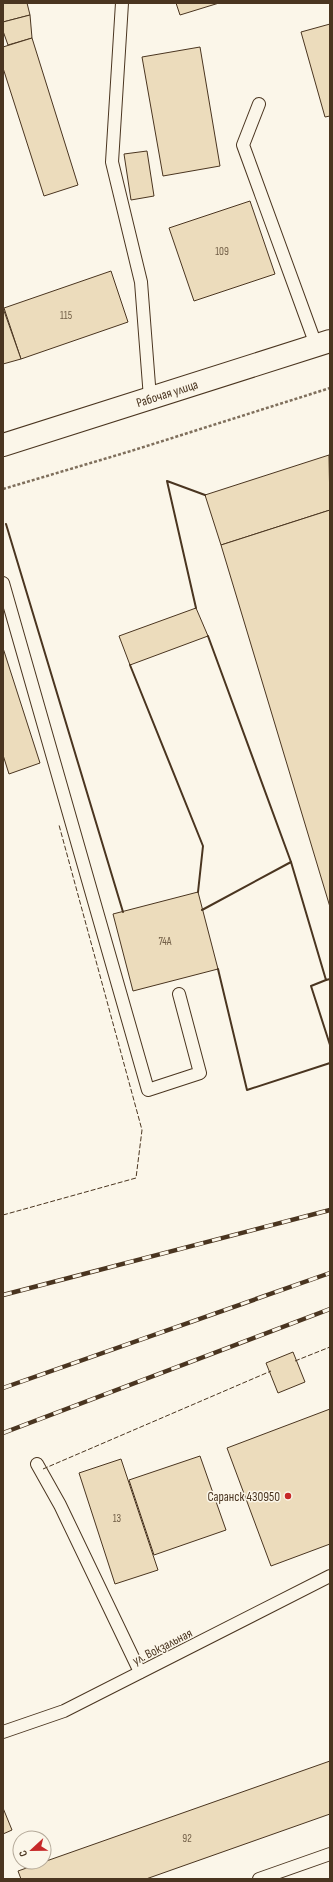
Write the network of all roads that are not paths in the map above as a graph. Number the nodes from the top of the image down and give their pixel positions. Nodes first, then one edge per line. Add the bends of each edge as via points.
1 (122, 3) edge
2 (259, 104) dead end
3 (323, 343) edge
4 (150, 398) junction
5 (3, 445) edge
6 (3, 583) edge
7 (179, 994) dead end
8 (38, 1464) dead end
9 (330, 1576) edge
10 (140, 1672) junction
11 (3, 1732) edge
12 (330, 1855) edge
13 (259, 1879) edge

1 - 4 lane via 112,162 141,282
2 - 3 lane via 243,145
3 - 4 street, Рабочая улица
4 - 5 street, Рабочая улица
6 - 7 lane via 148,1090 200,1073
8 - 10 lane
9 - 10 lane, ул. Вокзальная
10 - 11 lane, ул. Вокзальная via 64,1711
12 - 13 lane

